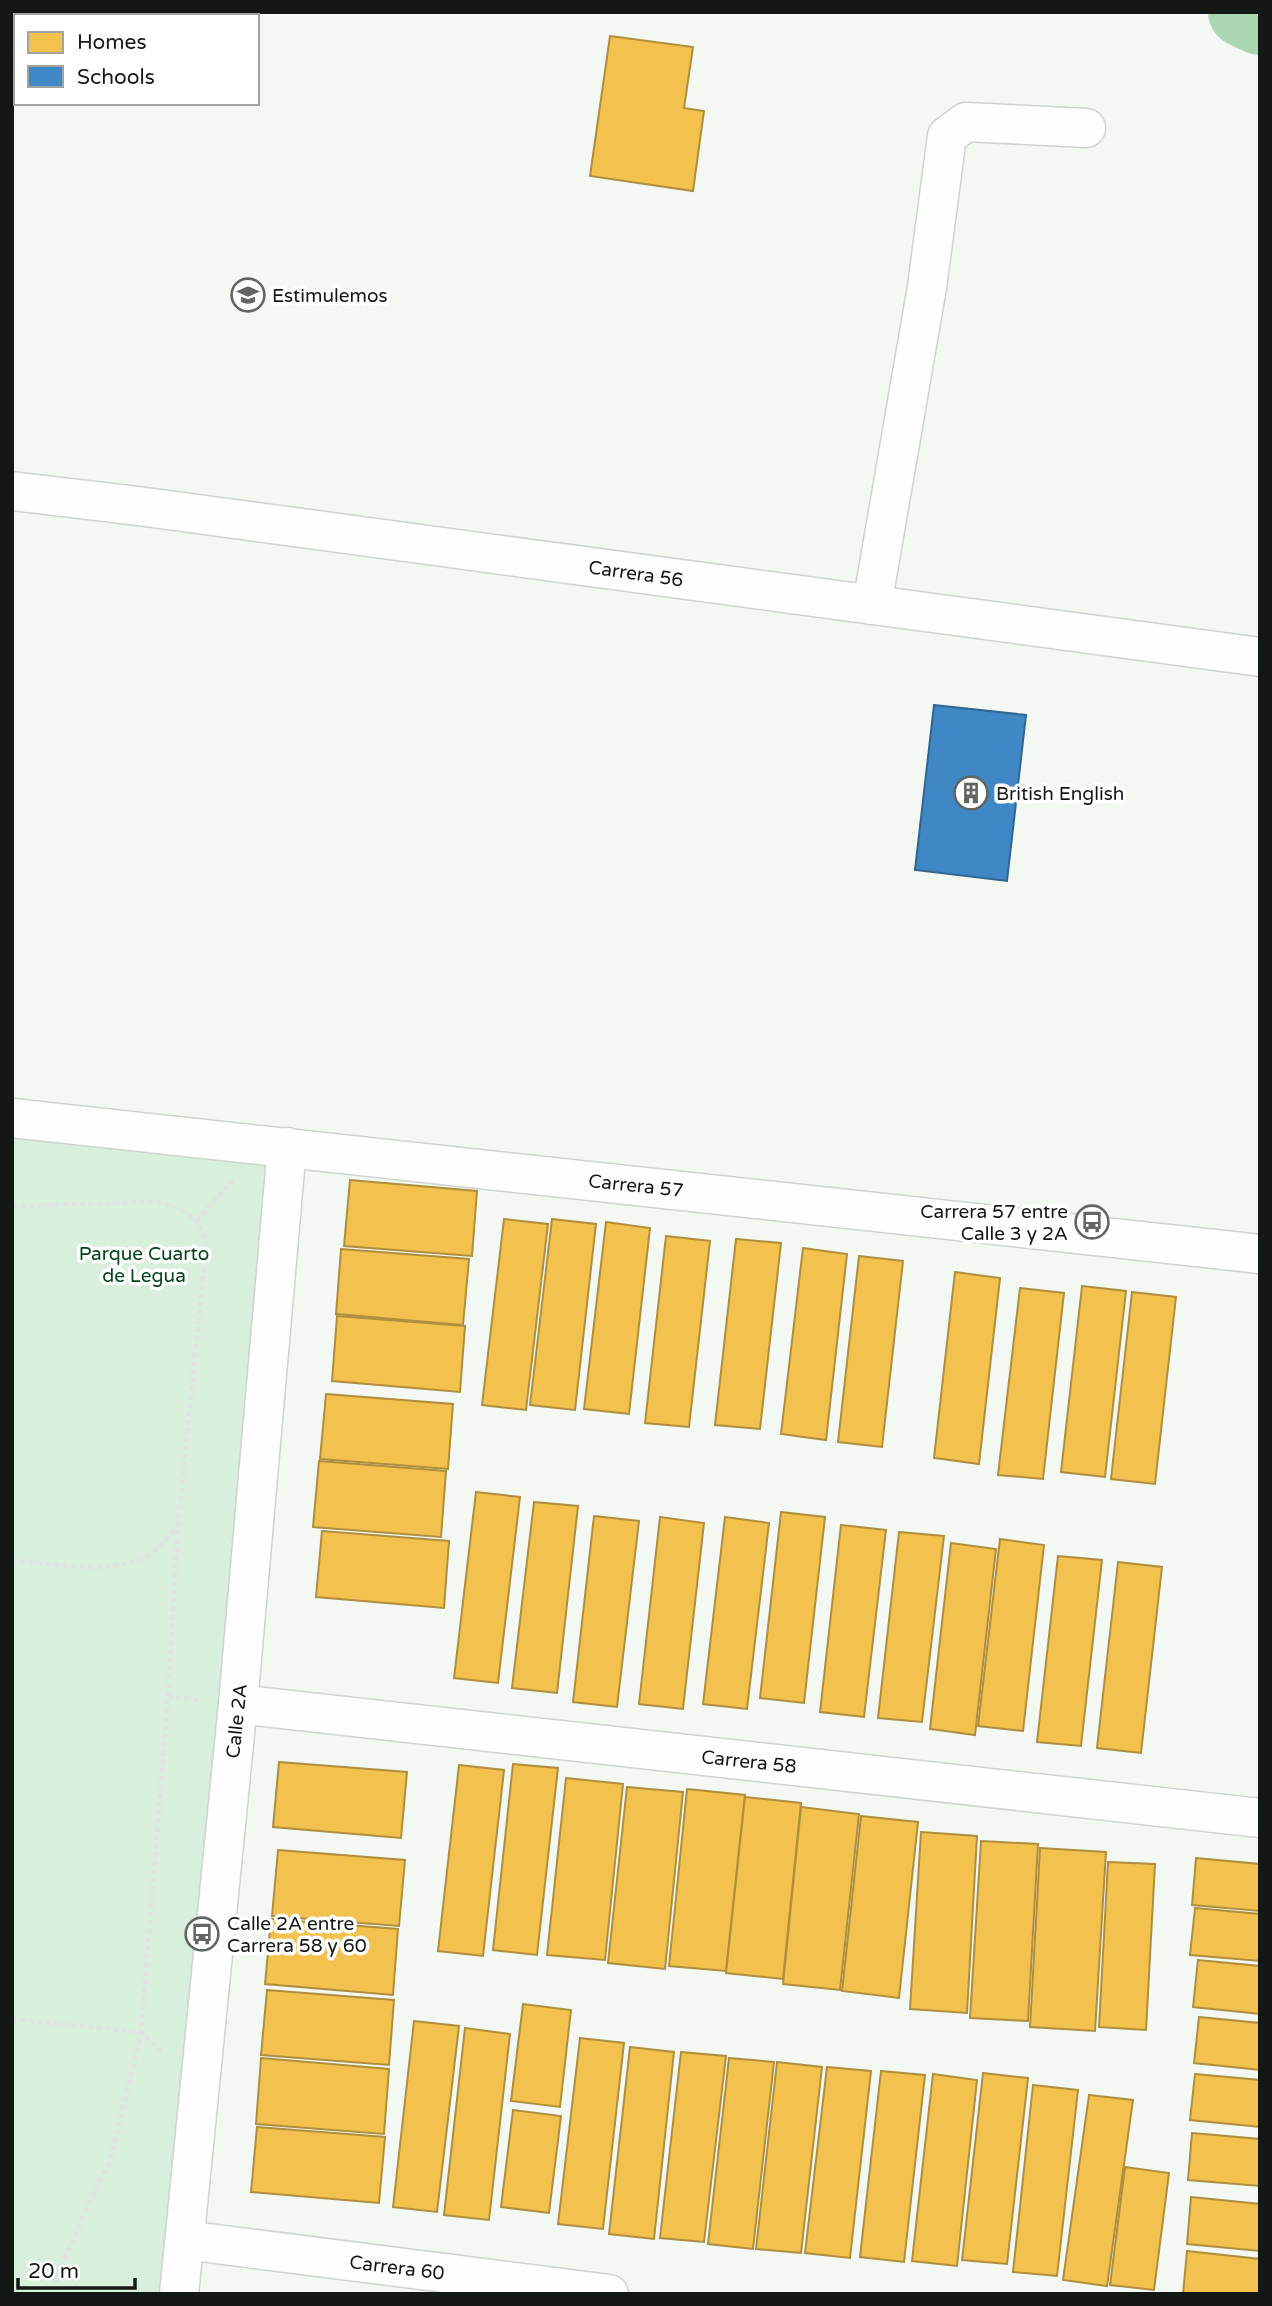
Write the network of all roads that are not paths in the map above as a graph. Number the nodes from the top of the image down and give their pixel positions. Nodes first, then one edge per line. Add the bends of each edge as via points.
1 (1086, 128) dead end
2 (12, 491) edge
3 (872, 605) junction
4 (1260, 657) edge
5 (12, 1118) edge
6 (287, 1147) junction
7 (1260, 1254) edge
8 (238, 1704) junction
9 (1260, 1818) edge
10 (185, 2240) junction
11 (178, 2294) edge
12 (609, 2294) edge

1 - 3 street via 966,122 947,136 927,287
2 - 3 street, Carrera 56
3 - 4 street, Carrera 56
5 - 6 street, Carrera 57
6 - 7 street, Carrera 57
6 - 8 street, Calle 2A
8 - 9 street, Carrera 58
8 - 10 street, Calle 2A
10 - 11 street, Calle 2A
10 - 12 street, Carrera 60

